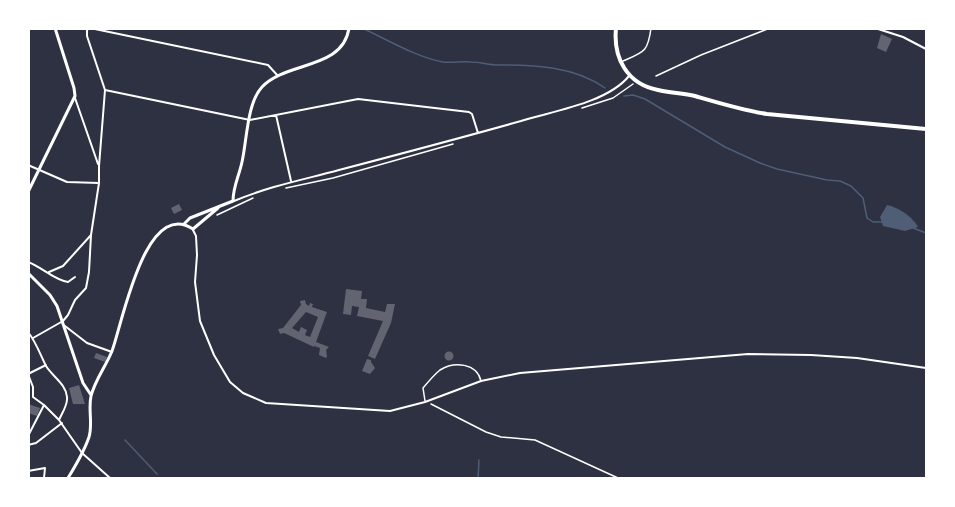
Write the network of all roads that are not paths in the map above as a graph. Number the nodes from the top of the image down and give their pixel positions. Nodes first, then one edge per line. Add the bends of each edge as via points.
1 (55, 28) edge
2 (349, 28) edge
3 (616, 28) edge
4 (651, 28) edge
5 (875, 28) edge
6 (89, 29) edge
7 (927, 49) edge
8 (620, 62) junction
9 (278, 76) junction
10 (629, 76) junction
11 (105, 90) junction
12 (75, 96) junction
13 (276, 115) junction
14 (250, 120) junction
15 (927, 129) edge
16 (478, 133) junction
17 (28, 165) edge
18 (99, 166) junction
19 (39, 170) junction
20 (291, 182) junction
21 (99, 183) junction
22 (28, 192) edge
23 (233, 201) junction
24 (218, 208) junction
25 (184, 224) junction
26 (193, 229) junction
27 (91, 235) junction
28 (28, 262) edge
29 (49, 272) junction
30 (28, 273) edge
31 (75, 277) dead end
32 (63, 321) junction
33 (65, 326) junction
34 (28, 332) edge
35 (33, 338) junction
36 (112, 352) junction
37 (46, 365) junction
38 (927, 368) edge
39 (28, 374) edge
40 (481, 381) junction
41 (91, 395) junction
42 (33, 397) junction
43 (28, 398) edge
44 (425, 402) junction
45 (44, 405) junction
46 (61, 421) junction
47 (28, 436) edge
48 (28, 445) edge
49 (82, 453) junction
50 (28, 471) edge
51 (44, 478) edge
52 (68, 478) edge
53 (111, 478) edge

1 - 12 street
2 - 9 street via 346,41 336,52
3 - 8 main road
4 - 8 lane via 647,48
5 - 7 street
6 - 9 street via 268,65
6 - 11 street via 87,36
8 - 10 main road
9 - 14 street via 260,89
10 - 15 main road via 657,90 743,110
10 - 16 street via 608,93
11 - 14 street
11 - 18 street
12 - 18 street
12 - 19 street
13 - 14 street
13 - 16 street via 358,99 469,112
13 - 20 street
14 - 23 street
16 - 20 street
17 - 19 street
18 - 21 street
19 - 21 street via 67,182
19 - 22 street
20 - 23 street
21 - 27 street
23 - 24 street
24 - 25 street
24 - 26 street
25 - 26 street
25 - 36 street via 166,227 142,260
26 - 44 street via 200,321 222,370 243,393 266,403 382,411
27 - 29 street via 63,266
27 - 32 street via 86,288
28 - 29 street
29 - 31 street via 61,281
30 - 32 street via 50,295
32 - 33 street
32 - 35 street
33 - 36 street via 87,343
33 - 41 street
34 - 35 street
35 - 37 street
36 - 41 street
37 - 39 street
37 - 46 street via 60,381 67,398
38 - 40 street via 857,358 748,354 559,369
39 - 42 street
40 - 44 street
40 - 44 lane via 474,368 446,367 423,388
41 - 49 street via 90,433
42 - 43 street
42 - 45 street
45 - 46 street
45 - 47 street
46 - 48 street via 36,443
46 - 49 street
49 - 52 street
49 - 53 street
50 - 51 street via 45,468

